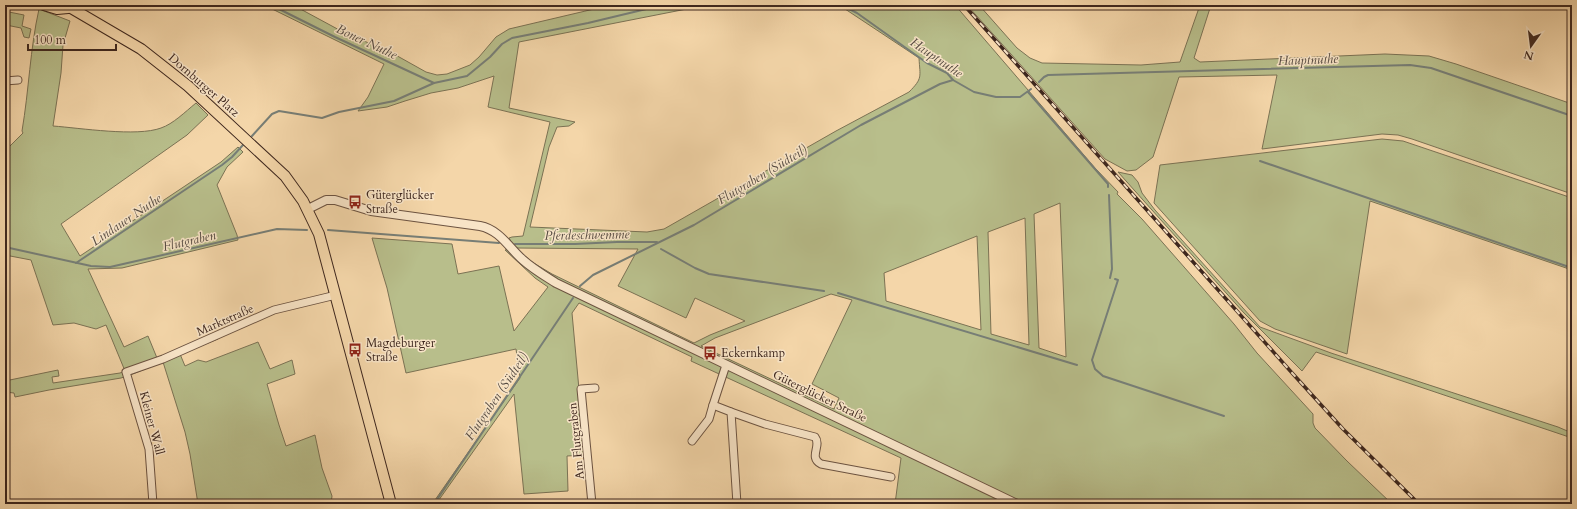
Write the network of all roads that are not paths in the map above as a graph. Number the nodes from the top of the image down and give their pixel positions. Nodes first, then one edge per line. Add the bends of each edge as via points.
1 (44, 5) edge
2 (67, 6) edge
3 (18, 80) dead end
4 (5, 81) edge
5 (308, 209) junction
6 (336, 295) junction
7 (726, 365) junction
8 (126, 372) joint
9 (595, 388) dead end
10 (713, 405) junction
11 (731, 412) junction
12 (692, 441) dead end
13 (891, 477) dead end
14 (153, 504) edge
15 (391, 504) edge
16 (592, 504) edge
17 (737, 504) edge
18 (1017, 504) edge

1 - 2 main road via 57,9
2 - 5 main road, Dornburger Platz via 130,42 188,86 285,176
3 - 4 street
5 - 6 main road via 317,230
5 - 7 street, Güterglücker Straße via 326,200 335,200 371,211 487,227 505,241 516,254 556,283
6 - 8 street, Marktstraße via 274,310 163,359
6 - 15 main road
7 - 10 street
7 - 18 street, Güterglücker Straße
8 - 14 street, Kleiner Wall via 150,448
9 - 16 street, Am Flutgraben via 581,389
10 - 11 street
10 - 12 street via 708,419
11 - 13 street via 815,437 815,457 821,464
11 - 17 street

